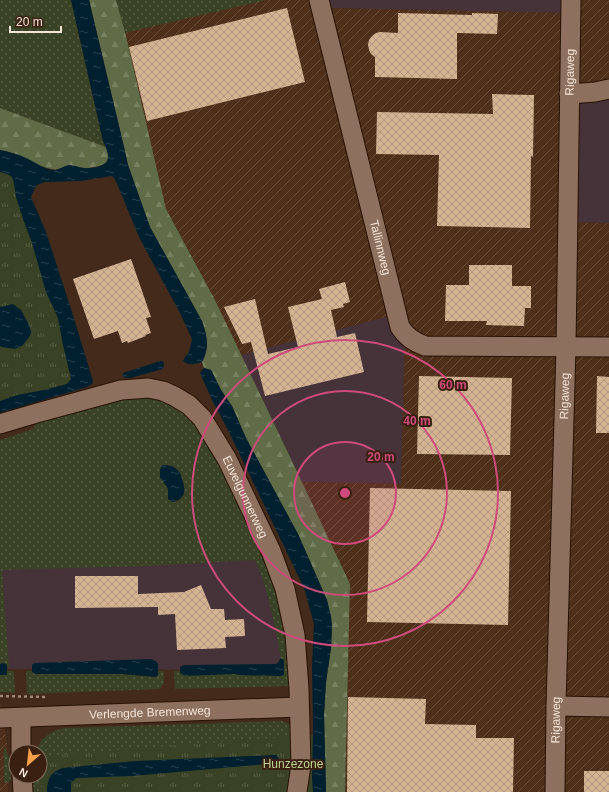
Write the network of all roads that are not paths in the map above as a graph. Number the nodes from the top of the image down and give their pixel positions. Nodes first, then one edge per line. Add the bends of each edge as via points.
1 (319, 0) edge
2 (571, 0) edge
3 (609, 89) edge
4 (569, 94) junction
5 (566, 347) junction
6 (609, 347) edge
7 (0, 424) edge
8 (556, 706) junction
9 (299, 707) junction
10 (609, 707) edge
11 (0, 718) edge
12 (20, 718) junction
13 (21, 744) edge
14 (298, 792) edge
15 (555, 792) edge

1 - 5 street, Tallinnweg via 400,327 408,338 425,346
2 - 4 street, Rigaweg
3 - 4 street
4 - 5 street, Rigaweg
5 - 6 street, Tallinnweg
5 - 8 street, Rigaweg
7 - 9 street, Euvelgunnerweg via 121,390 148,388 163,391 189,405 202,418 227,459 271,551 285,589 295,635
8 - 10 street
8 - 15 street, Rigaweg
9 - 12 street, Verlengde Bremenweg
9 - 14 street, Euvelgunnerweg via 301,765
11 - 12 street, Verlengde Bremenweg
12 - 13 street

